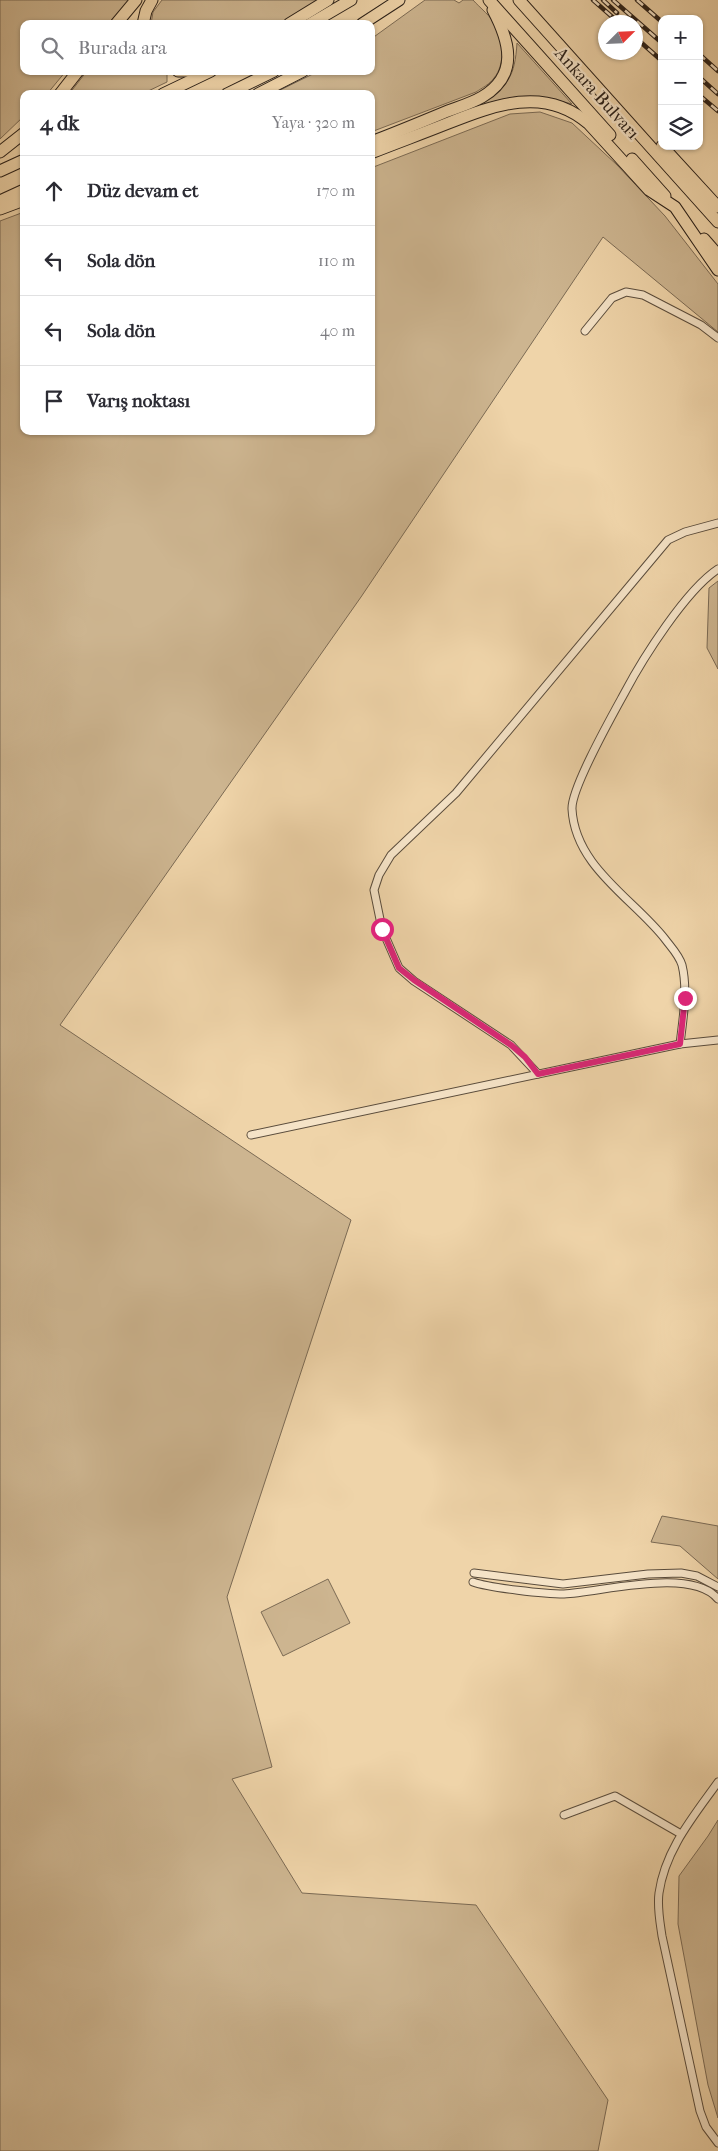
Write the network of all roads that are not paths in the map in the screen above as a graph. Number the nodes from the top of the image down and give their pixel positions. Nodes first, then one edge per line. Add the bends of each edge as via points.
1 (136, 0) edge
2 (152, 0) edge
3 (328, 0) edge
4 (351, 0) edge
5 (488, 0) edge
6 (519, 0) edge
7 (396, 2) edge
8 (119, 20) edge
9 (144, 20) edge
10 (296, 20) edge
11 (317, 20) edge
12 (368, 20) edge
13 (375, 23) edge
14 (75, 75) edge
15 (203, 75) edge
16 (266, 75) edge
17 (295, 75) edge
18 (63, 90) edge
19 (172, 90) edge
20 (235, 90) edge
21 (266, 90) edge
22 (618, 110) junction
23 (20, 136) edge
24 (375, 140) edge
25 (658, 143) edge
26 (666, 150) edge
27 (0, 152) edge
28 (375, 152) edge
29 (20, 162) edge
30 (0, 171) edge
31 (20, 192) edge
32 (0, 201) edge
33 (20, 202) edge
34 (675, 206) junction
35 (718, 207) edge
36 (0, 209) edge
37 (718, 222) edge
38 (718, 255) edge
39 (718, 270) edge
40 (585, 331) dead end
41 (718, 338) edge
42 (718, 524) edge
43 (718, 569) edge
44 (718, 1040) edge
45 (680, 1044) junction
46 (538, 1074) junction
47 (251, 1135) dead end
48 (474, 1573) dead end
49 (473, 1582) dead end
50 (718, 1587) edge
51 (718, 1600) edge
52 (718, 1782) edge
53 (564, 1815) dead end
54 (681, 1834) junction
55 (718, 2143) edge

1 - 8 main road
2 - 9 main road
3 - 10 main road
4 - 11 main road
5 - 24 main road via 504,32 509,52 507,67 497,85 481,98
5 - 34 main road, Ankara Bulvarı
6 - 22 main road, Ankara Bulvarı
7 - 12 main road
7 - 13 main road
14 - 18 main road
15 - 19 main road
16 - 20 main road
17 - 21 main road
22 - 25 main road
22 - 37 main road, Ankara Bulvarı
23 - 27 main road
26 - 35 main road
28 - 34 main road via 502,104 523,101 545,103 579,115 650,190
29 - 30 main road
31 - 32 main road
33 - 36 main road
34 - 38 main road, Ankara Bulvarı
34 - 39 main road
40 - 41 street via 612,298 626,292 643,295 701,325
42 - 46 street via 668,540 456,793 391,855 379,874 374,890 380,922 399,968 511,1045
43 - 45 street via 692,594 640,665 593,753 572,808 579,838 593,863 620,895 652,922 682,964 685,998
44 - 45 street
45 - 46 street
46 - 47 street
48 - 50 street via 563,1584 681,1573 703,1578
49 - 51 street via 562,1594 685,1583 712,1592
52 - 54 street
53 - 54 street via 615,1796
54 - 55 street via 665,1865 661,1884 662,1936 700,2112

